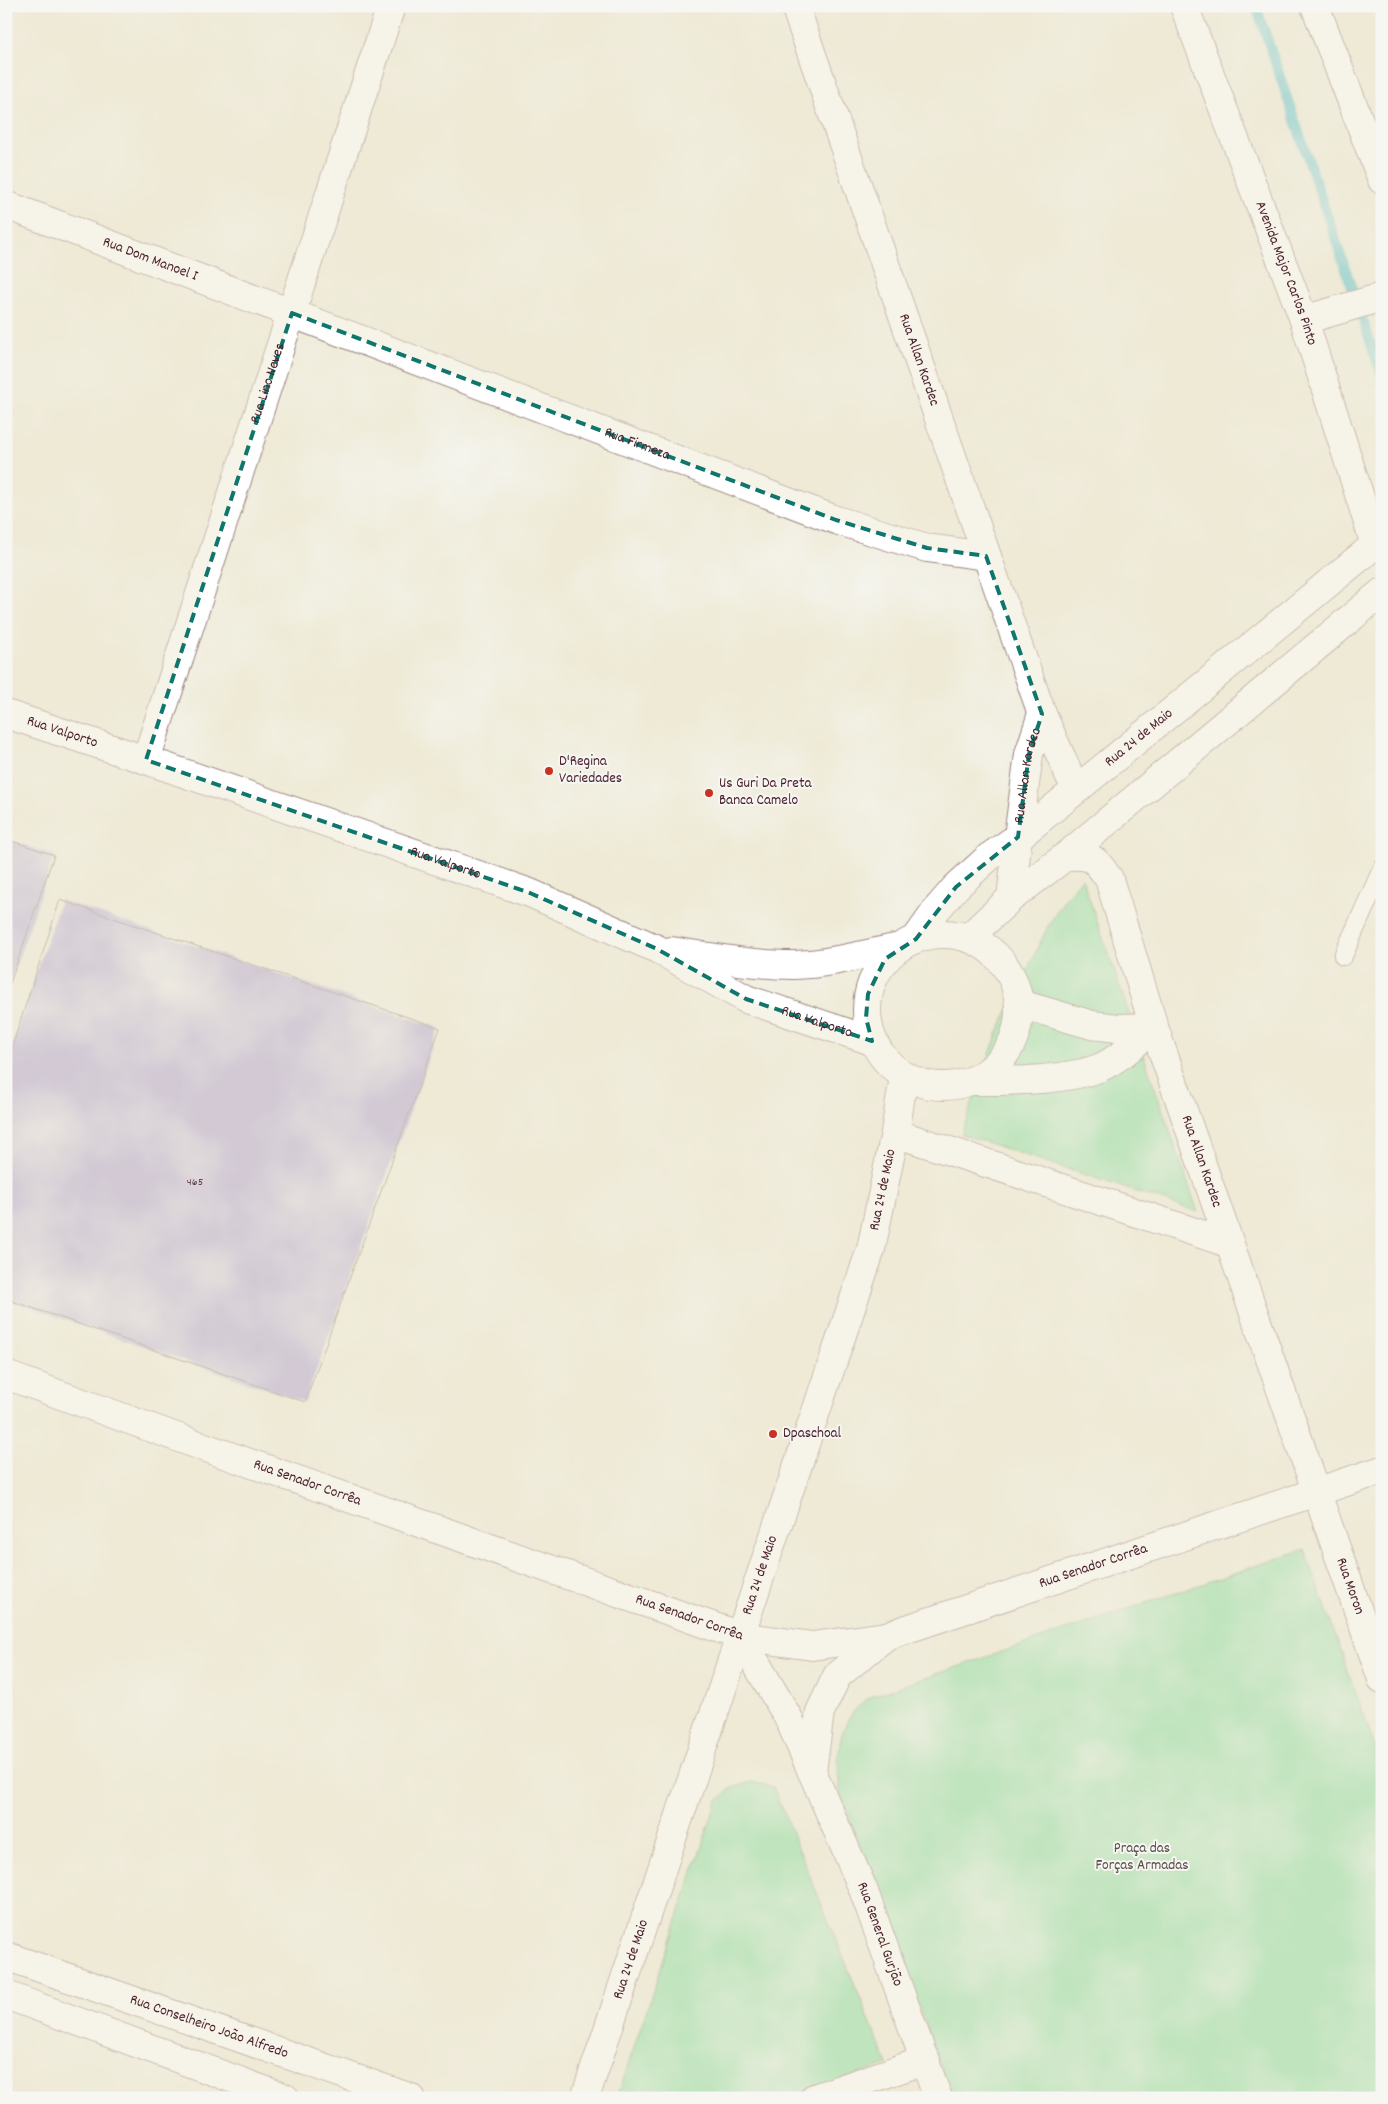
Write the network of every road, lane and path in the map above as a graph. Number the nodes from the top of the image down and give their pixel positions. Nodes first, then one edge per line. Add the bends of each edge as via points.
1 (391, 6) edge
2 (795, 6) edge
3 (1184, 6) edge
4 (1315, 6) edge
5 (1382, 180) edge
6 (6, 206) edge
7 (1382, 297) edge
8 (292, 313) junction
9 (1316, 316) junction
10 (1378, 542) edge
11 (986, 556) junction
12 (1382, 592) edge
13 (6, 714) edge
14 (1042, 714) junction
15 (146, 760) junction
16 (1076, 790) junction
17 (1018, 836) junction
18 (1066, 856) junction
19 (1382, 869) edge
20 (1011, 898) junction
21 (968, 938) junction
22 (908, 943) junction
23 (657, 949) junction
24 (1343, 956) dead end
25 (1020, 1004) junction
26 (1154, 1027) junction
27 (872, 1041) junction
28 (904, 1076) junction
29 (974, 1081) junction
30 (895, 1133) junction
31 (1228, 1243) junction
32 (6, 1376) edge
33 (1382, 1470) edge
34 (1317, 1493) junction
35 (740, 1636) junction
36 (886, 1636) junction
37 (1382, 1679) edge
38 (812, 1773) junction
39 (19, 1960) edge
40 (12, 1997) edge
41 (152, 2007) junction
42 (140, 2045) junction
43 (926, 2060) junction
44 (285, 2098) edge
45 (410, 2098) edge
46 (585, 2098) edge
47 (814, 2098) edge
48 (938, 2098) edge

1 - 8 street, Rua Lino Neves
2 - 11 street, Rua Allan Kardec
3 - 9 street, Avenida Major Carlos Pinto
4 - 5 street
6 - 8 street, Rua Dom Manoel I
7 - 9 street
8 - 11 street, Rua Firmeza via 836,520 927,548
8 - 15 street, Rua Lino Neves
9 - 10 street, Avenida Major Carlos Pinto
10 - 16 street, Rua 24 de Maio
11 - 14 street, Rua Allan Kardec
12 - 18 street
13 - 15 street, Rua Valporto
14 - 16 street, Rua Allan Kardec
14 - 17 street, Rua Allan Kardec via 1029,754
15 - 23 street, Rua Valporto via 530,893
16 - 17 street, Rua 24 de Maio
17 - 20 street, Rua Allan Kardec
17 - 22 street, Rua 24 de Maio via 956,887
18 - 20 street
18 - 26 street, Rua Allan Kardec via 1087,855 1099,864 1108,879
19 - 24 lane
20 - 21 street
21 - 22 street, Rua 24 de Maio via 933,934
21 - 25 street, Rua 24 de Maio via 1002,960 1014,981
22 - 23 street, Rua 24 de Maio via 848,958 794,965 729,960
22 - 27 street, Rua 24 de Maio via 885,959 874,976 868,994 866,1018
23 - 27 street, Rua Valporto via 746,998
25 - 26 street via 1092,1025
25 - 29 street, Rua 24 de Maio via 1018,1028 1009,1050 994,1069
26 - 29 street via 1123,1054 1098,1068 1060,1076
26 - 31 street, Rua Allan Kardec
27 - 28 street, Rua 24 de Maio via 885,1061
28 - 29 street, Rua 24 de Maio via 926,1086 950,1087
28 - 30 street, Rua 24 de Maio
30 - 31 street
30 - 35 street, Rua 24 de Maio via 871,1249
31 - 34 street, Rua Allan Kardec
32 - 35 street, Rua Senador Corrêa
33 - 34 street, Rua Senador Corrêa
34 - 36 street, Rua Senador Corrêa
34 - 37 street, Rua Moron
35 - 36 street, Rua Senador Corrêa via 812,1646
35 - 38 street, Rua General Gurjão via 788,1719
35 - 46 street, Rua 24 de Maio
36 - 38 street via 837,1676 820,1712
38 - 43 street, Rua General Gurjão via 863,1889
39 - 40 street
39 - 41 street, Rua Conselheiro João Alfredo
40 - 42 street
41 - 42 street
41 - 45 street, Rua Conselheiro João Alfredo
42 - 44 street
43 - 47 street
43 - 48 street, Rua General Gurjão

